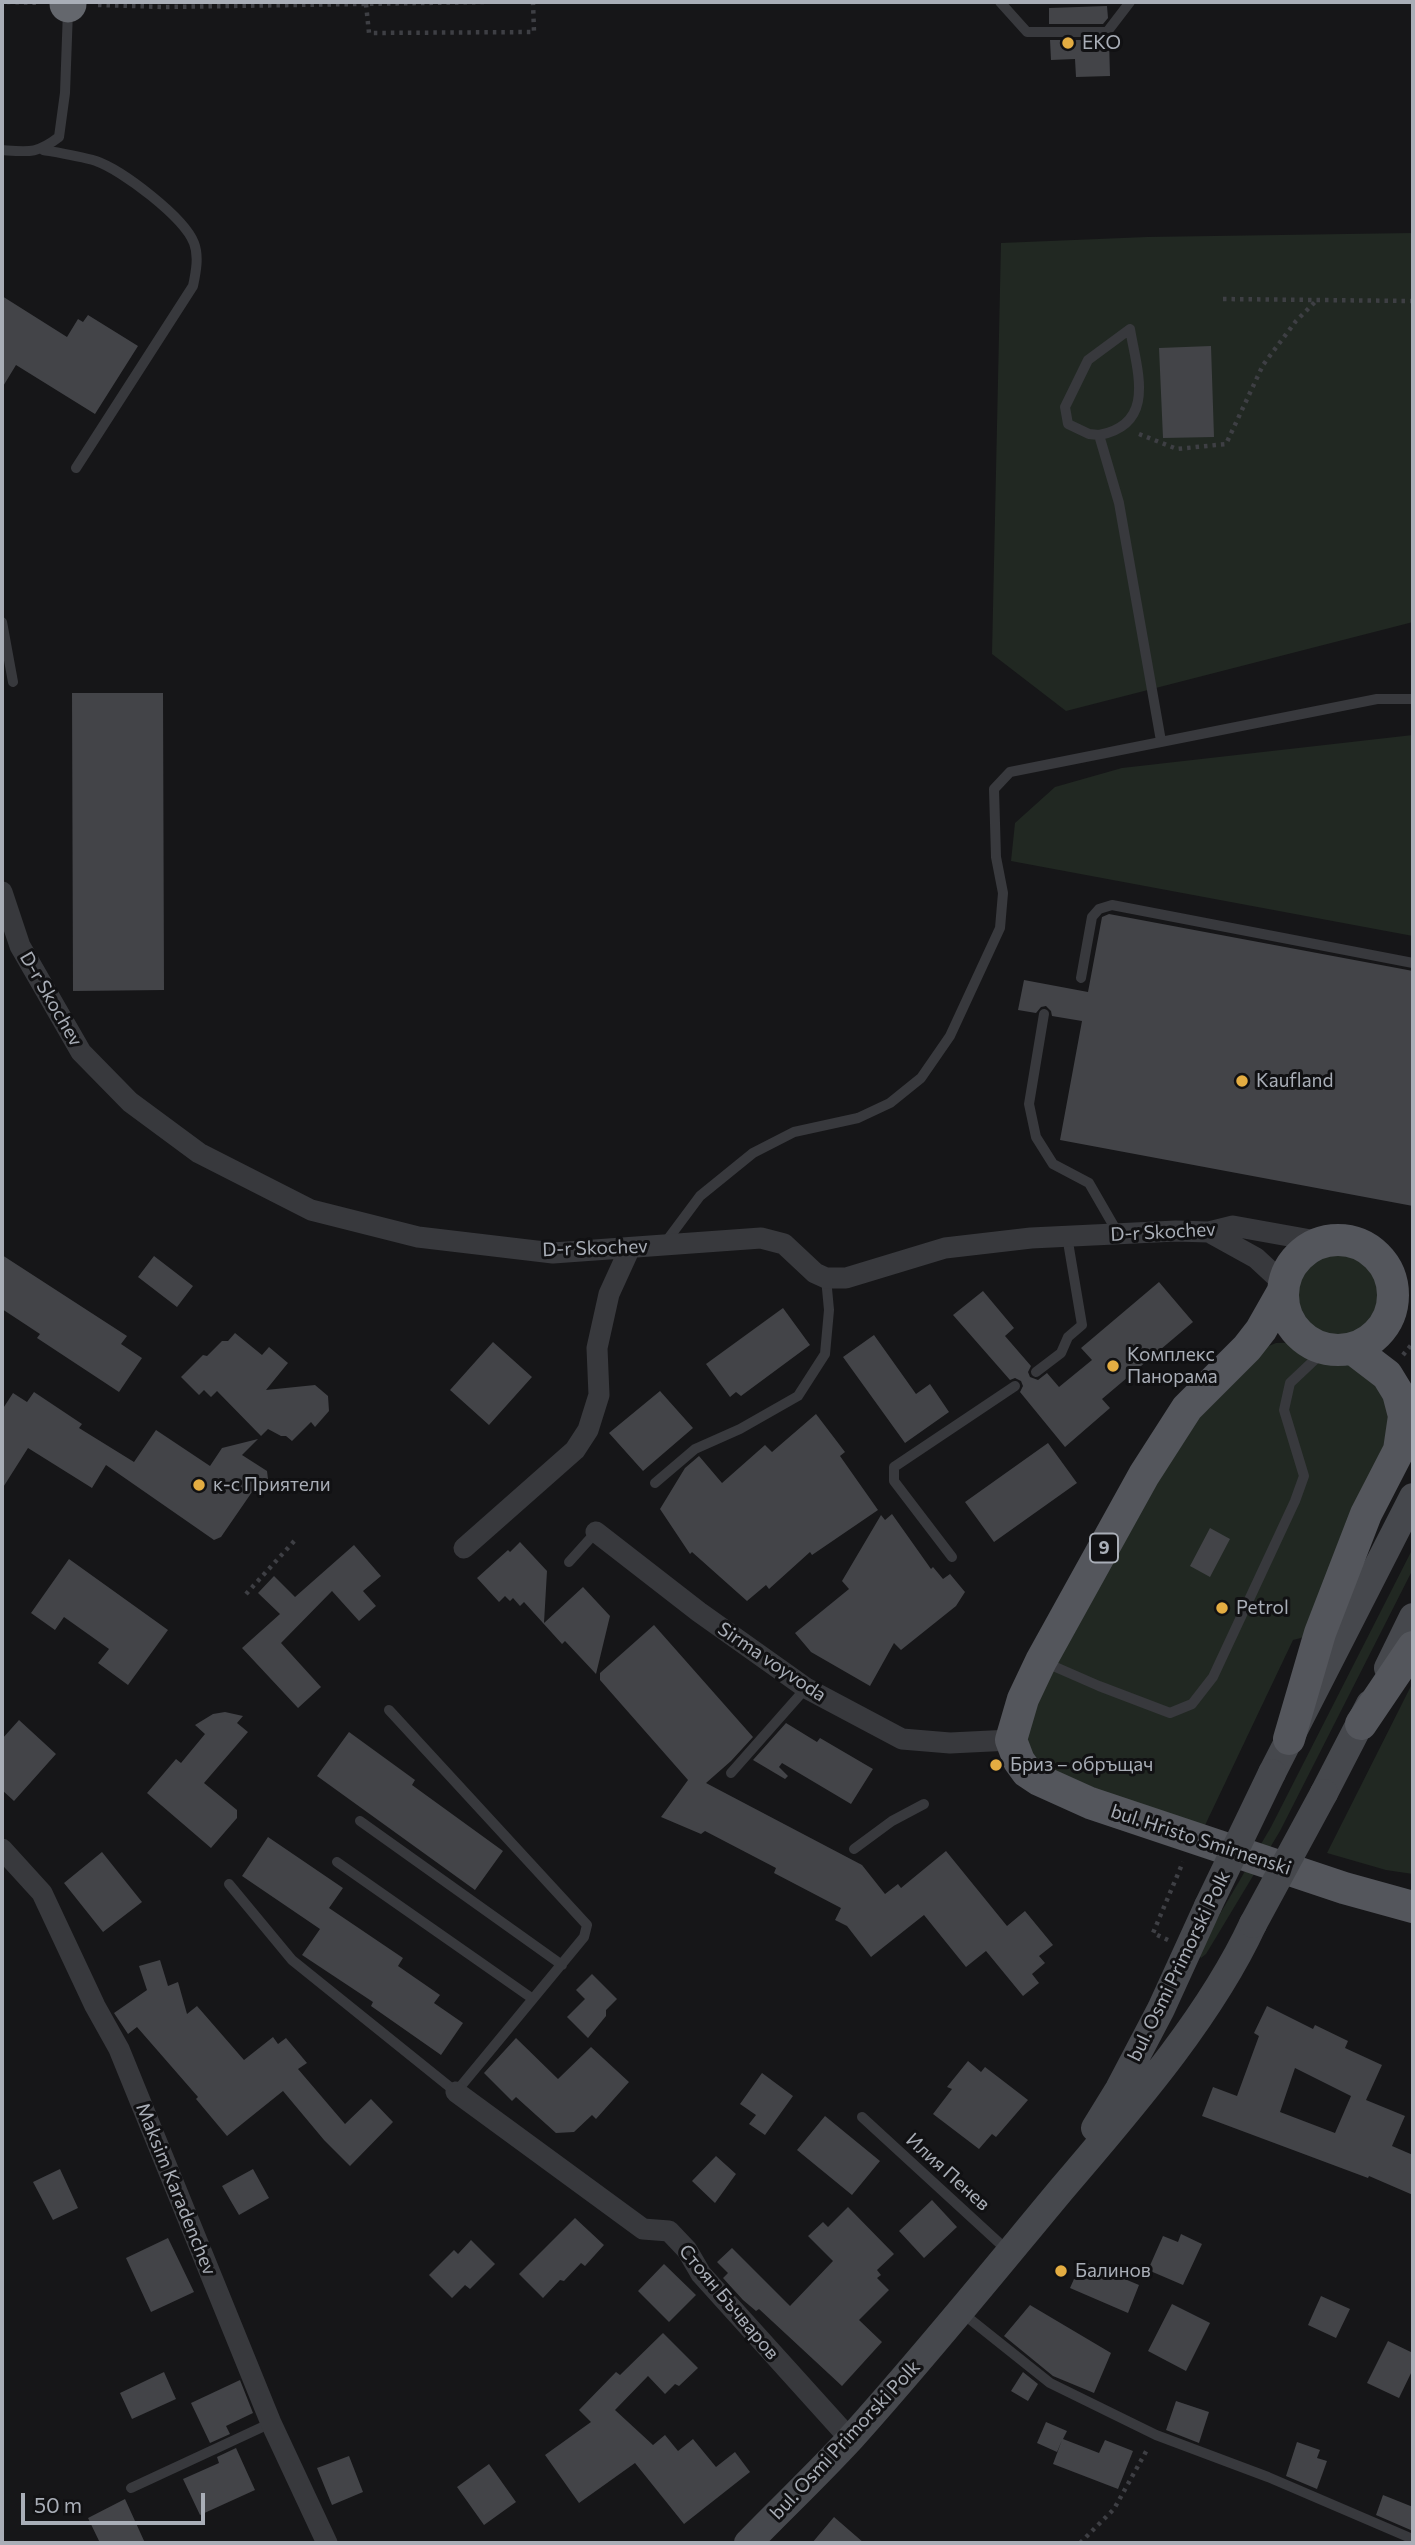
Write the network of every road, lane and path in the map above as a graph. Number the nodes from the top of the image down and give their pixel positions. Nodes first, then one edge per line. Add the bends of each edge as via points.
1 (7, 2) edge
2 (486, 2) edge
3 (533, 2) edge
4 (1000, 2) edge
5 (1130, 2) edge
6 (68, 3) edge
7 (366, 4) junction
8 (2, 149) edge
9 (43, 150) junction
10 (1223, 299) dead end
11 (1317, 300) junction
12 (1413, 301) edge
13 (1121, 427) junction
14 (1099, 435) junction
15 (76, 468) dead end
16 (2, 622) edge
17 (13, 682) dead end
18 (1413, 699) edge
19 (1161, 741) junction
20 (2, 892) edge
21 (1413, 963) edge
22 (1080, 978) dead end
23 (1044, 1014) dead end
24 (1209, 1232) junction
25 (1119, 1235) junction
26 (1067, 1237) junction
27 (1322, 1242) junction
28 (664, 1244) junction
29 (630, 1248) junction
30 (1400, 1269) edge
31 (826, 1278) junction
32 (1283, 1288) junction
33 (1329, 1347) junction
34 (1036, 1371) dead end
35 (1224, 1373) junction
36 (1015, 1386) dead end
37 (655, 1483) dead end
38 (1413, 1497) edge
39 (596, 1532) joint
40 (297, 1538) dead end
41 (464, 1548) dead end
42 (952, 1557) dead end
43 (569, 1562) dead end
44 (246, 1594) dead end
45 (1413, 1617) edge
46 (1413, 1647) edge
47 (1041, 1661) junction
48 (806, 1688) junction
49 (389, 1710) dead end
50 (1361, 1724) junction
51 (1289, 1738) junction
52 (1010, 1740) junction
53 (731, 1773) dead end
54 (924, 1804) dead end
55 (360, 1821) dead end
56 (2, 1849) edge
57 (854, 1849) dead end
58 (1183, 1861) dead end
59 (337, 1862) dead end
60 (229, 1884) dead end
61 (1413, 1908) edge
62 (1188, 1949) junction
63 (562, 1965) junction
64 (533, 1999) junction
65 (456, 2092) junction
66 (862, 2117) dead end
67 (1048, 2206) junction
68 (1010, 2253) junction
69 (961, 2312) junction
70 (271, 2423) junction
71 (1156, 2435) junction
72 (850, 2439) junction
73 (131, 2488) dead end
74 (1408, 2537) dead end
75 (327, 2543) edge
76 (748, 2543) edge
77 (1080, 2543) edge

1 - 6 path
2 - 7 path
3 - 7 path via 534,32 369,33
4 - 5 lane via 1027,32 1107,32
6 - 7 path via 165,7
6 - 9 lane via 59,136
8 - 9 lane
9 - 15 lane via 96,161 127,176 179,222 194,243 197,267 193,285
10 - 11 path
11 - 12 path
11 - 13 path via 1263,365 1226,444 1177,449
13 - 14 lane
13 - 14 lane via 1135,413 1140,389 1130,329 1088,360 1065,407 1068,424
14 - 19 lane via 1119,503
16 - 17 lane
18 - 19 lane via 1377,699
19 - 28 lane via 1010,772 994,789 996,857 1003,892 1000,928 950,1036 921,1078 891,1103 858,1118 794,1132 753,1153 700,1196
20 - 29 street, D-r Skochev via 20,946 81,1052 130,1102 199,1153 311,1210 418,1237 553,1252
21 - 22 lane via 1111,905 1092,917
23 - 25 lane via 1029,1104 1036,1137 1053,1164 1089,1183
24 - 25 street, D-r Skochev
24 - 27 street, D-r Skochev via 1233,1226
24 - 32 street via 1256,1258
25 - 26 street, D-r Skochev
26 - 31 street, D-r Skochev via 945,1248 846,1278
26 - 34 lane via 1082,1325 1068,1337 1061,1353
27 - 30 main road via 1359,1244
27 - 32 main road, 9 via 1295,1260
28 - 29 street, D-r Skochev
28 - 31 street, D-r Skochev via 761,1238 784,1244
29 - 41 street via 609,1294 597,1348 599,1395 588,1430 575,1450
30 - 33 main road via 1391,1311 1381,1330 1373,1338
31 - 37 lane via 825,1354 798,1396 695,1449
32 - 33 main road via 1289,1322 1301,1337
32 - 35 main road, 9 via 1261,1330
33 - 35 main road via 1276,1343
33 - 47 lane via 1290,1383 1284,1409 1304,1476 1213,1676 1192,1704 1170,1713
33 - 51 main road via 1387,1375 1404,1416 1399,1450 1366,1514 1320,1633
35 - 47 main road, 9 via 1187,1408 1144,1475
36 - 42 lane via 894,1467 894,1481
38 - 51 main road, bul. Osmi Primorski Polk
39 - 43 lane, Sirma voyvoda
39 - 48 street, Sirma voyvoda
40 - 44 path
45 - 50 main road, bul. Osmi Primorski Polk
46 - 50 main road
47 - 52 main road, 9
48 - 52 street, Sirma voyvoda via 902,1739 950,1743
48 - 53 lane
49 - 63 lane via 586,1921 587,1933
50 - 67 main road, bul. Osmi Primorski Polk, bridge via 1210,2001 1134,2104
51 - 62 main road, bul. Osmi Primorski Polk, bridge
52 - 61 main road, bul. Hristo Smirnenski via 1027,1772 1090,1803
54 - 57 lane
55 - 63 lane
56 - 70 street, Maksim Karadenchev via 42,1893 119,2049
58 - 62 path via 1153,1933
59 - 64 lane
60 - 65 lane via 292,1960
62 - 67 main road, bul. Osmi Primorski Polk via 1119,2089
63 - 64 lane
64 - 65 lane
65 - 72 street, Стоян Бъчваров via 643,2229 669,2231 701,2274
66 - 68 lane, Илия Пенев
67 - 68 main road, bul. Osmi Primorski Polk
68 - 69 main road, bul. Osmi Primorski Polk
69 - 71 lane via 1049,2383
69 - 72 main road, bul. Osmi Primorski Polk
70 - 73 lane
70 - 75 street, Maksim Karadenchev
71 - 74 lane
71 - 77 path via 1114,2509
72 - 76 main road, bul. Osmi Primorski Polk

